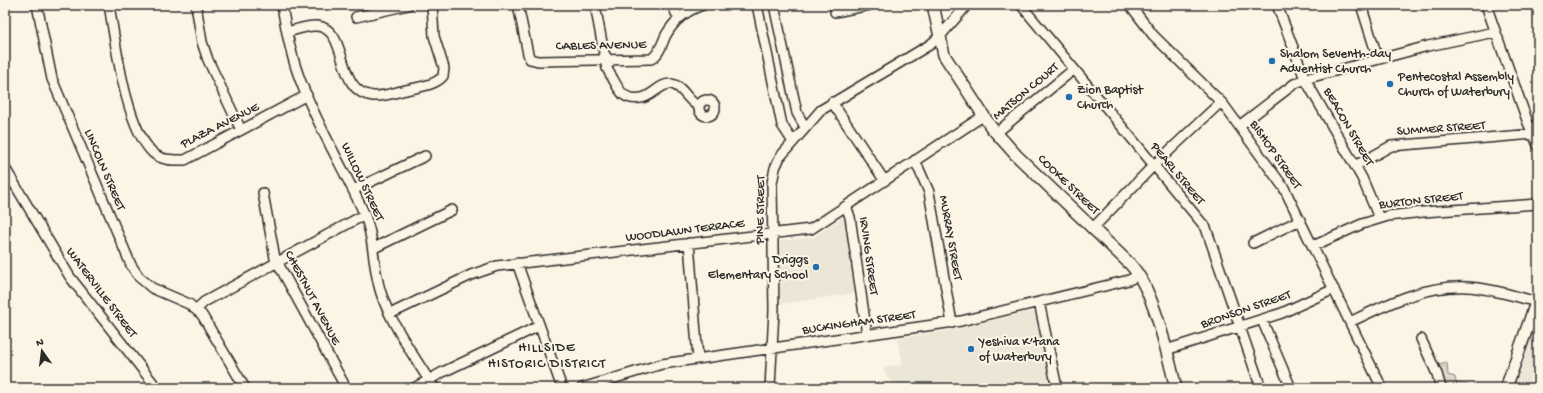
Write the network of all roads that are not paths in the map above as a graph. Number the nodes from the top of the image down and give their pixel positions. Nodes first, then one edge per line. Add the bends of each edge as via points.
1 (37, 5) edge
2 (109, 5) edge
3 (196, 5) edge
4 (282, 5) edge
5 (408, 5) edge
6 (432, 5) edge
7 (518, 5) edge
8 (595, 5) edge
9 (672, 5) edge
10 (702, 5) edge
11 (757, 5) edge
12 (774, 5) edge
13 (933, 5) edge
14 (967, 5) edge
15 (1021, 5) edge
16 (1130, 5) edge
17 (1277, 5) edge
18 (1361, 5) edge
19 (1486, 5) edge
20 (865, 6) edge
21 (835, 12) dead end
22 (356, 17) dead end
23 (679, 19) junction
24 (287, 32) junction
25 (1495, 32) junction
26 (939, 37) junction
27 (1378, 59) junction
28 (606, 60) junction
29 (1073, 70) junction
30 (1305, 78) junction
31 (307, 95) junction
32 (832, 102) junction
33 (1221, 102) junction
34 (699, 106) dead end
35 (983, 116) junction
36 (1239, 126) junction
37 (805, 127) junction
38 (242, 130) junction
39 (996, 134) junction
40 (1533, 134) junction
41 (792, 142) junction
42 (1538, 144) edge
43 (425, 156) dead end
44 (915, 160) junction
45 (1153, 166) junction
46 (1355, 166) junction
47 (5, 168) edge
48 (884, 180) junction
49 (353, 190) junction
50 (264, 193) dead end
51 (1538, 204) edge
52 (846, 206) junction
53 (452, 210) dead end
54 (364, 215) junction
55 (1379, 218) junction
56 (1300, 220) junction
57 (1092, 229) junction
58 (773, 234) junction
59 (689, 243) junction
60 (1253, 243) dead end
61 (1313, 246) junction
62 (374, 248) junction
63 (277, 263) junction
64 (517, 263) junction
65 (1139, 275) junction
66 (1334, 289) junction
67 (1537, 299) edge
68 (1039, 302) junction
69 (196, 310) junction
70 (390, 314) junction
71 (1262, 320) junction
72 (1350, 322) junction
73 (952, 323) junction
74 (539, 326) junction
75 (1240, 327) junction
76 (867, 335) junction
77 (1420, 339) dead end
78 (772, 349) junction
79 (1166, 350) junction
80 (698, 359) junction
81 (429, 380) junction
82 (559, 387) edge
83 (157, 388) edge
84 (245, 388) edge
85 (346, 388) edge
86 (414, 388) edge
87 (434, 388) edge
88 (582, 388) edge
89 (770, 388) edge
90 (1057, 388) edge
91 (1176, 388) edge
92 (1261, 388) edge
93 (1291, 388) edge
94 (1382, 388) edge
95 (1441, 388) edge
96 (1506, 388) edge

1 - 69 street, LINCOLN STREET via 52,79 131,265 139,277 152,288 189,304
2 - 38 street, PLAZA AVENUE via 122,80 132,115 154,154 168,160 185,160
3 - 38 street via 202,42 208,60
4 - 24 street, WILLOW STREET
5 - 22 street
6 - 24 street via 434,36 444,68 443,76 433,83 384,95 368,95 354,86 348,77 335,40 325,29 314,26
7 - 28 street, CABLES AVENUE via 530,59
8 - 28 street
9 - 23 street
10 - 23 street, CABLES AVENUE
11 - 41 street via 782,125
12 - 37 street via 797,113
13 - 26 main road, COOKE STREET
14 - 26 street, PINE STREET
15 - 29 street, PEARL STREET
16 - 33 street, BISHOP STREET via 1153,35
17 - 30 street, BEACON STREET
18 - 27 street
19 - 25 street
20 - 21 street
23 - 28 street, CABLES AVENUE via 669,30 658,54 653,58
24 - 31 street, WILLOW STREET via 296,68
25 - 27 street
25 - 40 street
26 - 32 street, PINE STREET
26 - 35 main road, COOKE STREET via 944,55
27 - 30 street
28 - 34 street via 618,89 628,97 644,98 671,84 693,104
29 - 39 street, MATSON COURT
29 - 45 street, PEARL STREET
30 - 36 street
30 - 46 street, BEACON STREET
31 - 38 street, PLAZA AVENUE
31 - 49 street, WILLOW STREET
32 - 37 street, PINE STREET
32 - 48 street
33 - 36 street, BISHOP STREET
33 - 45 street
35 - 39 main road, COOKE STREET
35 - 44 street, WOODLAWN TERRACE
36 - 56 street, BISHOP STREET via 1284,188
37 - 41 street, PINE STREET
39 - 57 main road, COOKE STREET
40 - 42 street
40 - 46 street, SUMMER STREET via 1391,146
41 - 58 street, PINE STREET via 778,160 773,172
43 - 49 street
44 - 48 street, WOODLAWN TERRACE
44 - 73 street, MURRAY STREET via 929,192
45 - 57 street
45 - 75 street, PEARL STREET via 1206,228
46 - 55 street, BEACON STREET
47 - 83 street, WATERVILLE STREET via 70,277
48 - 52 street, WOODLAWN TERRACE
49 - 54 street, WILLOW STREET
50 - 63 street, CHESTNUT AVENUE via 271,243
51 - 55 street, BURTON STREET via 1414,212
52 - 58 street, WOODLAWN TERRACE via 811,229
52 - 76 street, IRVING STREET via 850,217
53 - 62 street
54 - 62 street, WILLOW STREET
54 - 63 street
55 - 61 street, BURTON STREET
56 - 60 street
56 - 61 street, BISHOP STREET
57 - 65 main road, COOKE STREET
58 - 59 street, WOODLAWN TERRACE
58 - 78 street, PINE STREET
59 - 64 street, WOODLAWN TERRACE
59 - 80 street
61 - 66 street, BISHOP STREET
62 - 70 street, WILLOW STREET via 380,292
63 - 69 street via 204,302
63 - 85 street, CHESTNUT AVENUE
64 - 70 street, WOODLAWN TERRACE via 477,272
64 - 74 street
65 - 68 street, BUCKINGHAM STREET via 1129,280
65 - 79 main road, COOKE STREET
66 - 71 street, BRONSON STREET via 1286,312
66 - 72 street, BISHOP STREET
67 - 72 street via 1477,288 1456,287 1405,296
67 - 96 main road
68 - 73 street, BUCKINGHAM STREET
68 - 90 street
69 - 84 street, LINCOLN STREET via 207,321
70 - 81 street, WILLOW STREET
71 - 75 street, BRONSON STREET
71 - 93 street
72 - 94 street, BISHOP STREET
73 - 76 street, BUCKINGHAM STREET
74 - 81 street
74 - 82 street
75 - 79 street, BRONSON STREET
75 - 92 street, PEARL STREET
76 - 78 street, BUCKINGHAM STREET
77 - 95 street
78 - 80 street, BUCKINGHAM STREET
78 - 89 street, PINE STREET
79 - 91 main road, COOKE STREET
80 - 88 street, BUCKINGHAM STREET via 662,364
81 - 86 street
81 - 87 street, WILLOW STREET

